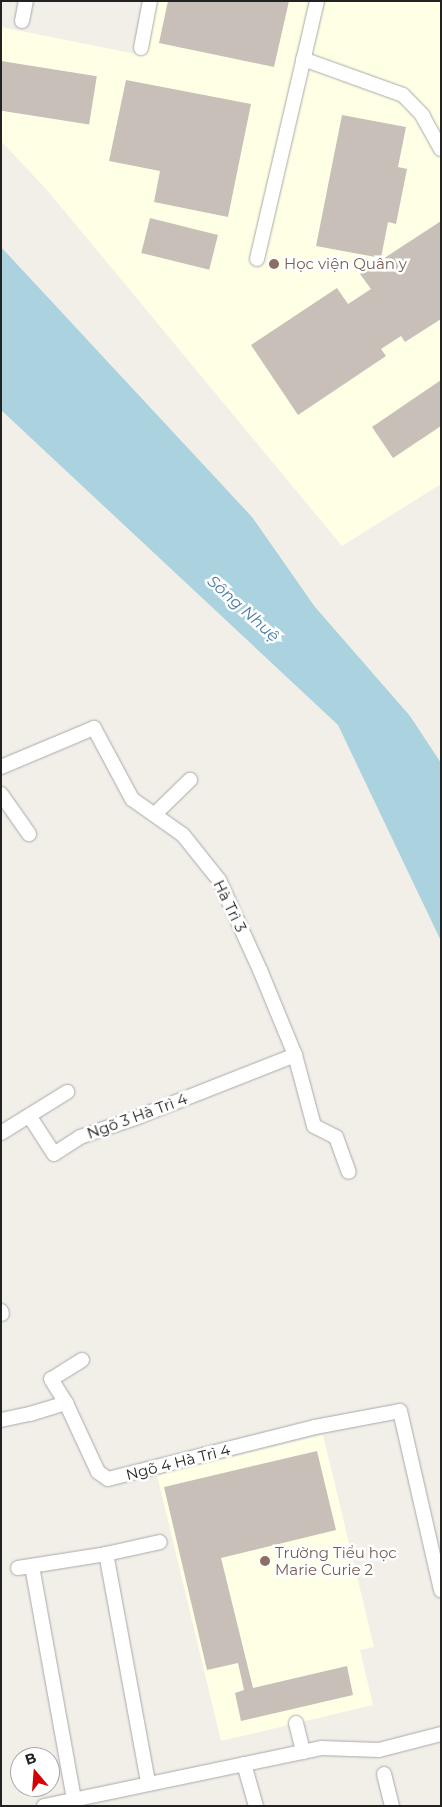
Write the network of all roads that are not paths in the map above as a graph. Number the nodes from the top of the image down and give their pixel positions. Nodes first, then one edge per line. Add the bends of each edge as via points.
1 (26, 1) edge
2 (150, 1) edge
3 (317, 1) edge
4 (22, 21) dead end
5 (141, 48) dead end
6 (304, 59) junction
7 (441, 149) edge
8 (257, 260) dead end
9 (1, 767) edge
10 (190, 780) dead end
11 (1, 794) edge
12 (155, 814) junction
13 (28, 834) dead end
14 (295, 1054) junction
15 (66, 1092) dead end
16 (30, 1116) junction
17 (1, 1133) edge
18 (349, 1172) dead end
19 (82, 1360) dead end
20 (66, 1403) junction
21 (1, 1420) edge
22 (160, 1542) dead end
23 (106, 1554) junction
24 (32, 1566) junction
25 (18, 1568) dead end
26 (441, 1590) edge
27 (296, 1723) dead end
28 (441, 1734) edge
29 (303, 1752) junction
30 (244, 1764) junction
31 (384, 1774) dead end
32 (148, 1782) junction
33 (74, 1799) junction
34 (44, 1806) edge
35 (256, 1806) edge
36 (392, 1806) edge

1 - 4 lane
2 - 5 lane
3 - 6 lane
6 - 7 lane via 403,95 422,115
6 - 8 lane
9 - 12 lane, Hà Trì 3 via 94,728 132,799
10 - 12 lane
11 - 13 lane
12 - 14 lane, Hà Trì 3 via 183,835 219,880
14 - 16 lane, Ngõ 3 Hà Trì 4 via 80,1137 54,1154
14 - 18 lane, Hà Trì 3 via 314,1126 336,1137
15 - 16 lane
16 - 17 lane
19 - 20 lane, Ngõ 4 Hà Trì 4 via 51,1379
20 - 21 lane
20 - 26 lane, Ngõ 4 Hà Trì 4 via 98,1472 108,1479 315,1427 400,1411
22 - 23 lane
23 - 24 lane
23 - 32 lane
24 - 25 lane
24 - 33 lane
27 - 29 lane
28 - 29 lane via 378,1750 322,1748
29 - 30 lane
30 - 32 lane
30 - 35 lane
31 - 36 lane
32 - 33 lane
33 - 34 lane

